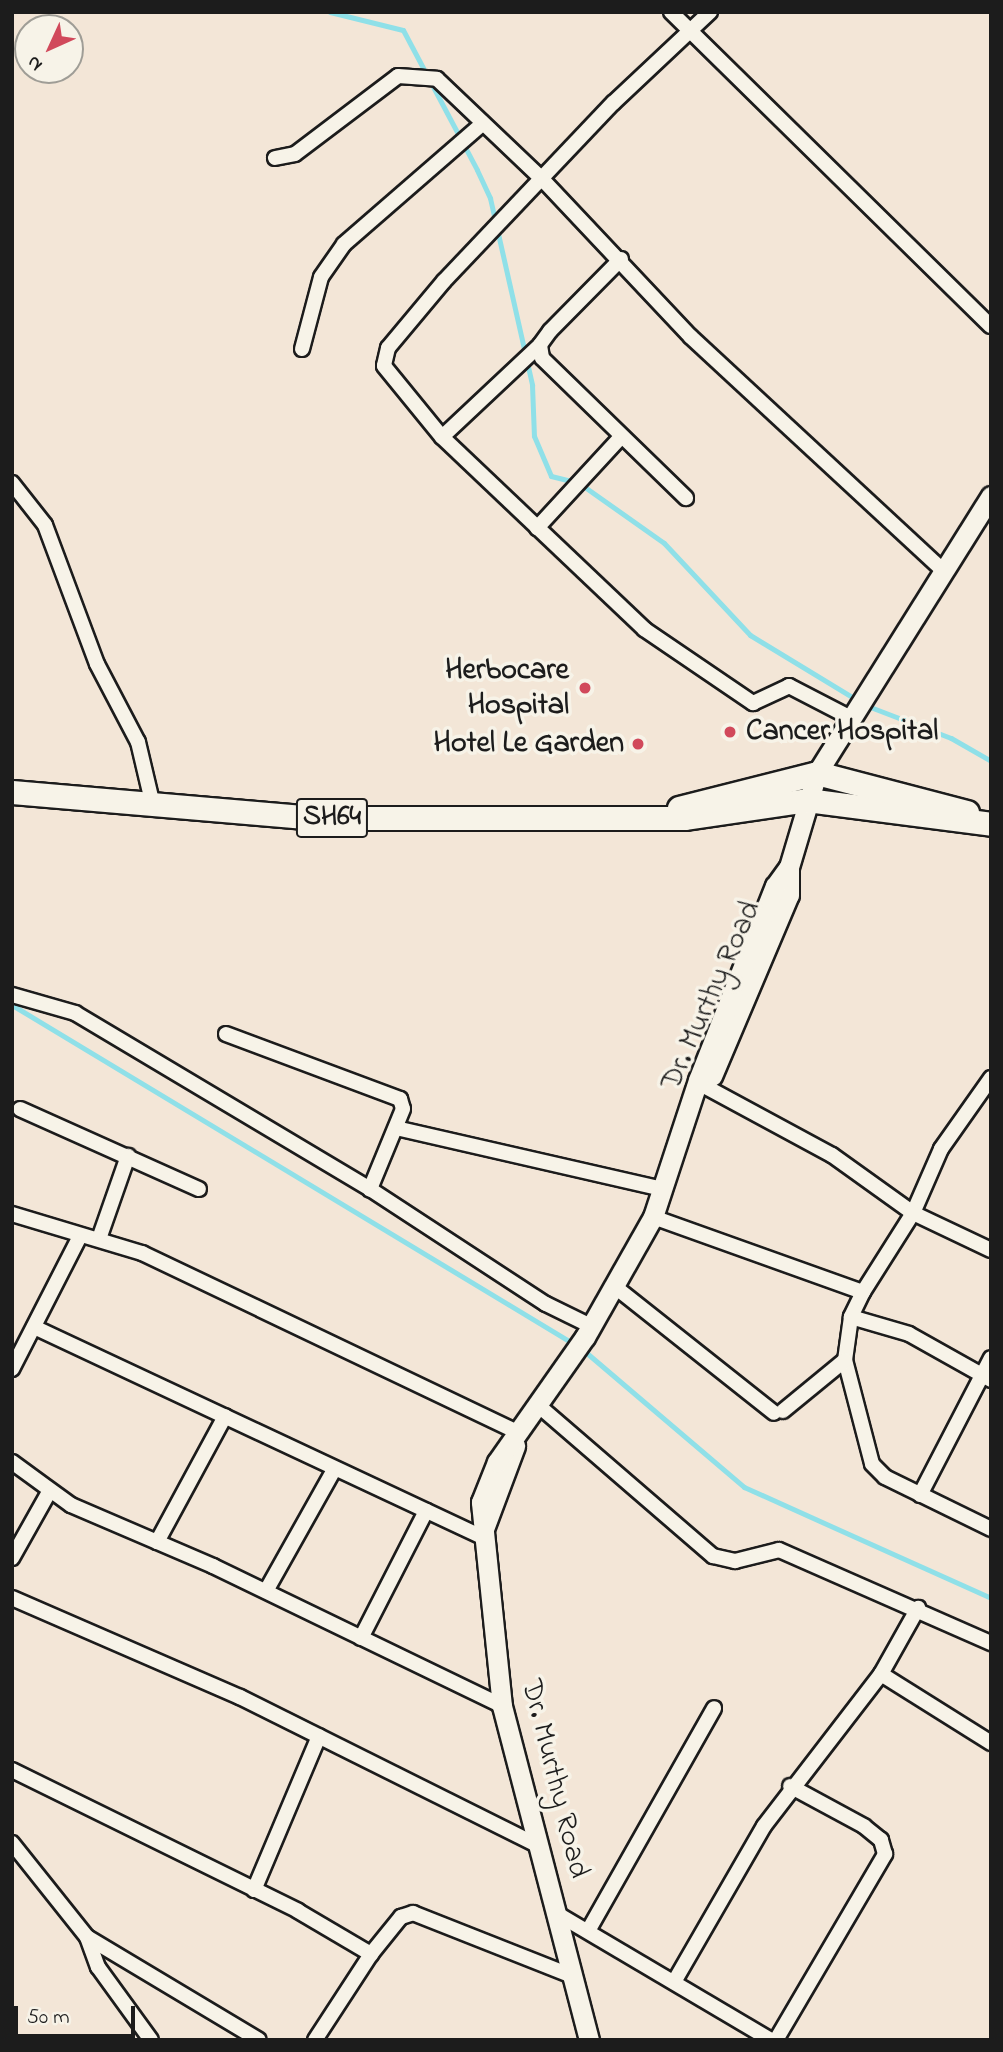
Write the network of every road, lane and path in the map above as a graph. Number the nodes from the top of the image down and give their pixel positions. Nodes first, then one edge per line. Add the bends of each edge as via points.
1 (671, 12) edge
2 (710, 12) edge
3 (691, 33) junction
4 (483, 123) junction
5 (275, 158) dead end
6 (543, 180) junction
7 (621, 259) junction
8 (991, 326) edge
9 (540, 345) junction
10 (302, 349) dead end
11 (442, 437) junction
12 (620, 438) junction
13 (12, 483) edge
14 (991, 496) edge
15 (686, 498) dead end
16 (537, 528) junction
17 (943, 570) junction
18 (852, 713) junction
19 (817, 773) junction
20 (12, 792) edge
21 (807, 800) junction
22 (152, 801) junction
23 (654, 818) junction
24 (991, 823) edge
25 (789, 867) junction
26 (12, 995) edge
27 (226, 1034) dead end
28 (991, 1079) edge
29 (706, 1087) junction
30 (20, 1109) dead end
31 (396, 1128) junction
32 (676, 1145) junction
33 (128, 1156) junction
34 (199, 1189) dead end
35 (370, 1189) junction
36 (663, 1189) junction
37 (912, 1213) junction
38 (12, 1214) edge
39 (653, 1217) junction
40 (80, 1236) junction
41 (100, 1236) junction
42 (991, 1250) edge
43 (614, 1286) junction
44 (863, 1292) junction
45 (851, 1317) junction
46 (34, 1327) junction
47 (588, 1331) junction
48 (991, 1358) edge
49 (845, 1360) junction
50 (12, 1369) edge
51 (986, 1378) edge
52 (539, 1406) junction
53 (225, 1416) junction
54 (518, 1435) junction
55 (12, 1462) edge
56 (334, 1470) junction
57 (49, 1492) junction
58 (920, 1495) junction
59 (426, 1511) junction
60 (991, 1529) edge
61 (483, 1533) junction
62 (157, 1542) junction
63 (12, 1558) edge
64 (266, 1591) junction
65 (12, 1598) edge
66 (918, 1608) junction
67 (361, 1638) junction
68 (991, 1643) edge
69 (881, 1674) junction
70 (502, 1706) junction
71 (714, 1708) dead end
72 (319, 1735) junction
73 (991, 1743) edge
74 (12, 1770) edge
75 (790, 1787) junction
76 (12, 1843) edge
77 (543, 1848) junction
78 (254, 1890) junction
79 (556, 1913) junction
80 (588, 1931) junction
81 (87, 1937) junction
82 (371, 1954) junction
83 (572, 1976) junction
84 (674, 1982) junction
85 (151, 2040) edge
86 (259, 2040) edge
87 (316, 2040) edge
88 (589, 2040) edge
89 (771, 2040) edge
90 (776, 2040) edge

1 - 3 street
2 - 3 street
3 - 6 street via 613,103
3 - 8 street
4 - 5 street via 437,79 414,73 398,76 295,154
4 - 6 street
4 - 10 street via 344,244 320,277
6 - 7 street
6 - 11 street via 388,348 384,366 391,380
7 - 9 street
7 - 17 street via 691,337
9 - 11 street
9 - 12 street via 542,358
11 - 16 street
12 - 15 street
12 - 16 street
13 - 22 street via 45,525 97,664 138,742
14 - 17 main road, Dr. Murthy Road
16 - 18 street via 644,629 739,696 753,703 799,688
17 - 18 main road, Dr. Murthy Road
18 - 19 main road, Dr. Murthy Road
19 - 21 main road, Dr. Murthy Road
19 - 23 main road, SH64 via 784,776
19 - 24 main road, SH64
20 - 22 main road, SH64
21 - 23 main road, SH64
21 - 24 main road, SH64
21 - 25 main road, Dr. Murthy Road
22 - 23 main road, SH64 via 314,818
25 - 29 main road, Dr. Murthy Road via 789,895
25 - 32 main road, Dr. Murthy Road via 770,899
26 - 35 street via 75,1013
27 - 31 street via 393,1091 403,1109
28 - 37 street via 941,1149
29 - 32 main road, Dr. Murthy Road
29 - 37 street via 832,1155
30 - 33 street
31 - 35 street
31 - 36 street
32 - 36 main road, Dr. Murthy Road
33 - 34 street
33 - 41 street
35 - 47 street
36 - 39 main road, Dr. Murthy Road
37 - 42 street
37 - 44 street
38 - 40 street
39 - 43 main road, Dr. Murthy Road
39 - 44 street
40 - 41 street
40 - 46 street
41 - 54 street
43 - 47 main road, Dr. Murthy Road
43 - 49 street via 779,1412
44 - 45 street
45 - 49 street
45 - 51 street via 909,1334
46 - 50 street
46 - 53 street
47 - 52 main road, Dr. Murthy Road
48 - 51 street
49 - 58 street via 872,1464
51 - 58 street
52 - 54 main road, Dr. Murthy Road
52 - 66 street via 713,1556 735,1561 779,1550
53 - 56 street
53 - 62 street
54 - 61 main road, Dr. Murthy Road
55 - 57 street
56 - 59 street
56 - 64 street
57 - 62 street
57 - 63 street
58 - 60 street
59 - 61 street
59 - 67 street
61 - 70 main road, Dr. Murthy Road
62 - 64 street
64 - 67 street
65 - 72 street
66 - 68 street
66 - 69 street
67 - 70 street
69 - 73 street
69 - 75 street
70 - 77 main road, Dr. Murthy Road
71 - 80 street
72 - 77 street
72 - 78 street
74 - 78 street
75 - 84 street
75 - 90 street via 864,1826 881,1840 885,1854
76 - 81 street
77 - 79 main road, Dr. Murthy Road
78 - 82 street
79 - 80 street
79 - 83 main road, Dr. Murthy Road
80 - 84 street
81 - 85 street via 98,1967
81 - 86 street
82 - 83 street via 401,1917 413,1913
82 - 87 street
83 - 88 main road, Dr. Murthy Road
84 - 89 street

